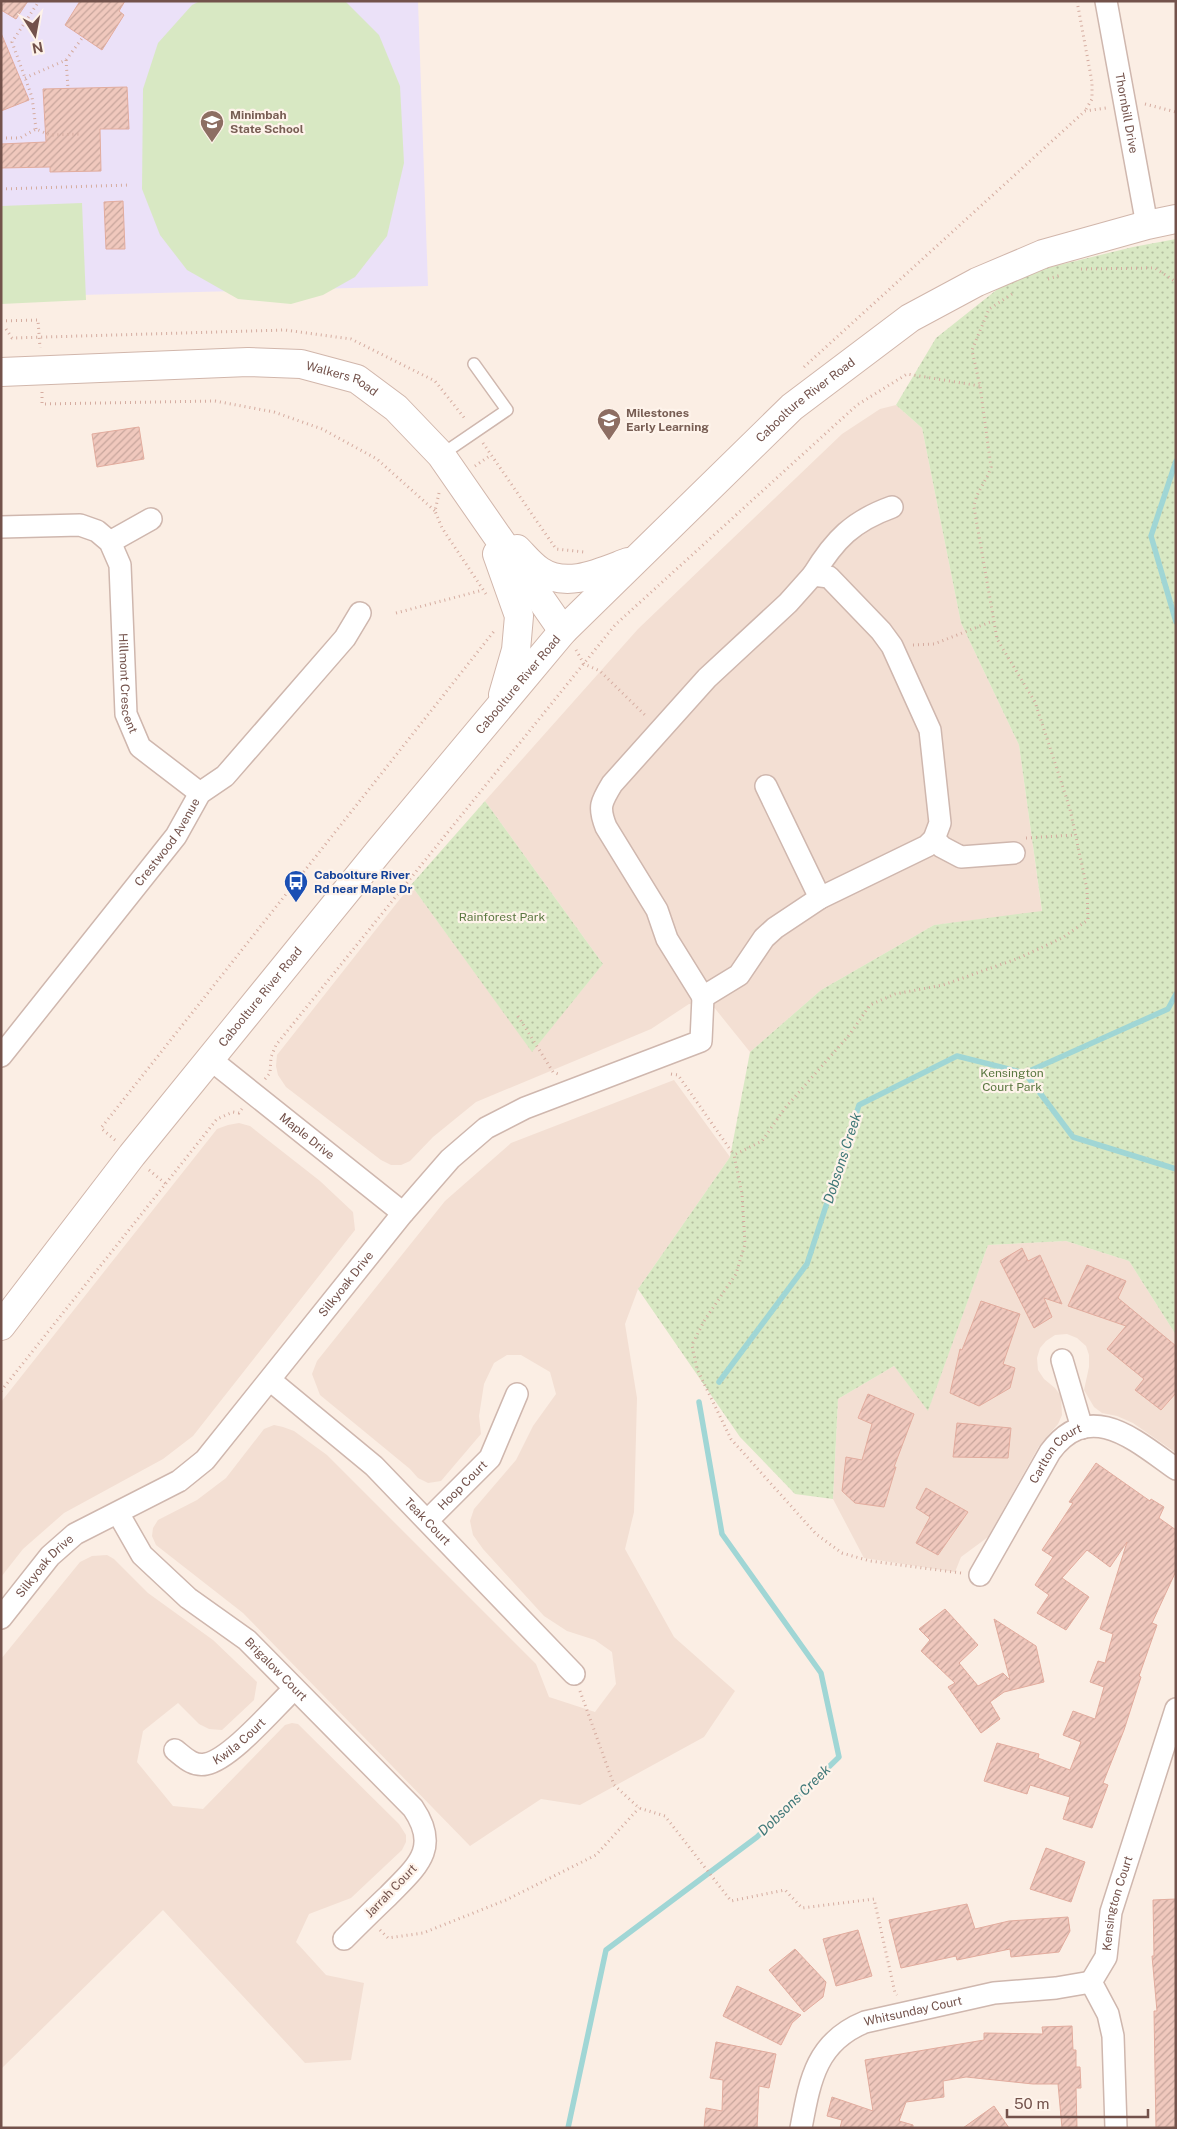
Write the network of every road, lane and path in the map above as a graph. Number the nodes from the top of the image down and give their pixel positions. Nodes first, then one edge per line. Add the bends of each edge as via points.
1 (39, 1) edge
2 (1077, 1) edge
3 (1106, 1) edge
4 (83, 37) dead end
5 (66, 60) junction
6 (25, 78) junction
7 (68, 88) dead end
8 (1124, 106) junction
9 (1085, 112) junction
10 (1176, 112) edge
11 (36, 129) junction
12 (82, 134) dead end
13 (1, 138) edge
14 (130, 185) dead end
15 (1, 189) edge
16 (1176, 219) edge
17 (1147, 225) junction
18 (1073, 271) dead end
19 (1064, 274) dead end
20 (1039, 282) dead end
21 (1176, 282) edge
22 (1014, 293) dead end
23 (1, 321) edge
24 (1, 329) edge
25 (39, 338) junction
26 (474, 364) dead end
27 (802, 369) dead end
28 (42, 370) junction
29 (1, 372) edge
30 (980, 386) junction
31 (475, 432) junction
32 (441, 455) junction
33 (491, 455) junction
34 (456, 478) junction
35 (892, 507) dead end
36 (435, 511) junction
37 (482, 515) junction
38 (151, 519) dead end
39 (1, 526) edge
40 (110, 542) junction
41 (590, 553) dead end
42 (637, 559) junction
43 (813, 575) junction
44 (483, 590) junction
45 (488, 597) dead end
46 (360, 613) dead end
47 (396, 613) dead end
48 (994, 621) junction
49 (498, 626) dead end
50 (563, 631) junction
51 (892, 646) junction
52 (584, 664) junction
53 (500, 705) junction
54 (660, 730) junction
55 (766, 786) dead end
56 (200, 793) junction
57 (934, 839) junction
58 (1014, 854) dead end
59 (820, 898) junction
60 (703, 997) junction
61 (518, 1016) dead end
62 (1, 1056) edge
63 (210, 1059) junction
64 (670, 1073) dead end
65 (563, 1074) dead end
66 (265, 1079) dead end
67 (242, 1108) dead end
68 (117, 1141) dead end
69 (734, 1155) junction
70 (149, 1169) dead end
71 (166, 1184) junction
72 (403, 1213) junction
73 (1, 1326) edge
74 (1062, 1360) dead end
75 (270, 1380) junction
76 (1, 1392) edge
77 (517, 1394) dead end
78 (1082, 1428) junction
79 (1176, 1469) edge
80 (118, 1512) junction
81 (428, 1520) junction
82 (980, 1575) joint
83 (1, 1618) edge
84 (574, 1674) joint
85 (294, 1689) junction
86 (1176, 1709) edge
87 (175, 1750) dead end
88 (1168, 1758) edge
89 (639, 1808) junction
90 (425, 1836) joint
91 (366, 1917) junction
92 (344, 1939) dead end
93 (1092, 1982) junction
94 (913, 2013) junction
95 (801, 2128) edge
96 (1116, 2128) edge

1 - 6 path via 12,42
2 - 9 path via 1092,82 1092,99
3 - 8 street, Thornbill Drive
4 - 5 path
5 - 6 path
5 - 7 path
6 - 11 path via 32,97
8 - 9 path
8 - 10 path via 1147,104
8 - 17 street, Thornbill Drive
9 - 27 path
11 - 12 path via 50,135
11 - 13 path via 20,138
14 - 15 path
16 - 17 main road, Caboolture River Road
17 - 42 main road, Caboolture River Road via 1043,254 977,282 910,318 792,407
18 - 21 path via 1081,268 1155,268
19 - 20 path
22 - 30 path via 989,309 972,350
23 - 25 path via 38,320
24 - 25 path via 6,329 12,338
25 - 28 path
25 - 31 path via 285,330 351,339 435,381
26 - 31 lane via 507,410
28 - 29 main road, Walkers Road
28 - 32 main road, Walkers Road via 248,362 301,364 356,379 396,408
28 - 36 path via 42,404 215,401 274,412 322,428 377,459
30 - 48 path via 992,467 976,496 974,507
30 - 52 path via 907,374 858,405 615,625
31 - 32 lane
31 - 33 path
32 - 34 main road, Walkers Road
33 - 34 path
33 - 41 path via 556,549
34 - 36 path via 440,488
34 - 37 main road, Walkers Road
35 - 43 street via 869,515 848,530 824,556
36 - 44 path via 442,528
37 - 42 main road via 540,571 558,579 584,577
37 - 50 main road, Walkers Road
37 - 53 main road via 519,616 516,650
38 - 40 street
39 - 40 street via 80,525 97,531
40 - 56 street, Hillmont Crescent via 120,565 126,714 140,747
42 - 50 main road, Caboolture River Road
43 - 51 street via 829,577
43 - 54 street
44 - 45 path
44 - 47 path
46 - 56 street, Crestwood Avenue via 345,638 225,776
48 - 51 path via 934,644
48 - 69 path via 997,640 1035,702 1070,809 1087,889 1088,920 1062,938 1019,958 943,986 895,994 870,1005 850,1034 785,1108 762,1141
49 - 68 path via 101,1128
50 - 52 path
50 - 53 main road, Caboolture River Road
51 - 57 street via 930,730 940,823
52 - 54 path via 600,671
52 - 66 path via 276,1045 270,1057 270,1073
53 - 63 main road, Caboolture River Road
54 - 60 street via 612,784 601,803 600,814 657,910 666,939
55 - 59 street
56 - 62 street, Crestwood Avenue via 176,836
57 - 58 street via 961,857
57 - 59 street via 926,846
59 - 60 street via 764,938 739,975
60 - 72 street, Silkyoak Drive via 701,1041 525,1108 486,1128 450,1159
61 - 65 path via 553,1072
63 - 72 street, Maple Drive
63 - 73 main road, Caboolture River Road
64 - 69 path via 678,1075
67 - 71 path via 239,1113 233,1112 217,1120
69 - 82 path via 742,1194 745,1244 736,1274 692,1345 698,1369 731,1439 816,1534 842,1553 870,1561
70 - 71 path
71 - 76 path
72 - 75 street, Silkyoak Drive
74 - 78 street
75 - 80 street, Silkyoak Drive via 205,1460 178,1481
75 - 81 street, Teak Court via 374,1466
77 - 81 street, Hoop Court via 490,1458
78 - 79 street, Carlton Court via 1114,1428
78 - 82 street, Carlton Court via 1058,1441 1050,1452
80 - 83 street, Silkyoak Drive via 75,1534 50,1556
80 - 85 street, Brigalow Court via 142,1555 188,1598 247,1640
81 - 84 street, Teak Court
84 - 89 path via 614,1785
85 - 87 street, Kwila Court via 225,1755 205,1764 191,1763
85 - 90 street, Brigalow Court via 413,1808 423,1823
86 - 88 street, Kensington Court
88 - 93 street, Kensington Court via 1111,1912 1106,1957
89 - 91 path via 596,1855 506,1900 423,1933 388,1938
89 - 94 path via 665,1816 731,1901 785,1890 802,1908 874,1898 895,1993
90 - 91 street, Jarrah Court via 424,1853 415,1868
91 - 92 street, Jarrah Court
93 - 94 street, Whitsunday Court via 994,1993
93 - 96 street via 1108,2014 1113,2036
94 - 95 street, Whitsunday Court via 865,2022 849,2028 830,2044 811,2082

